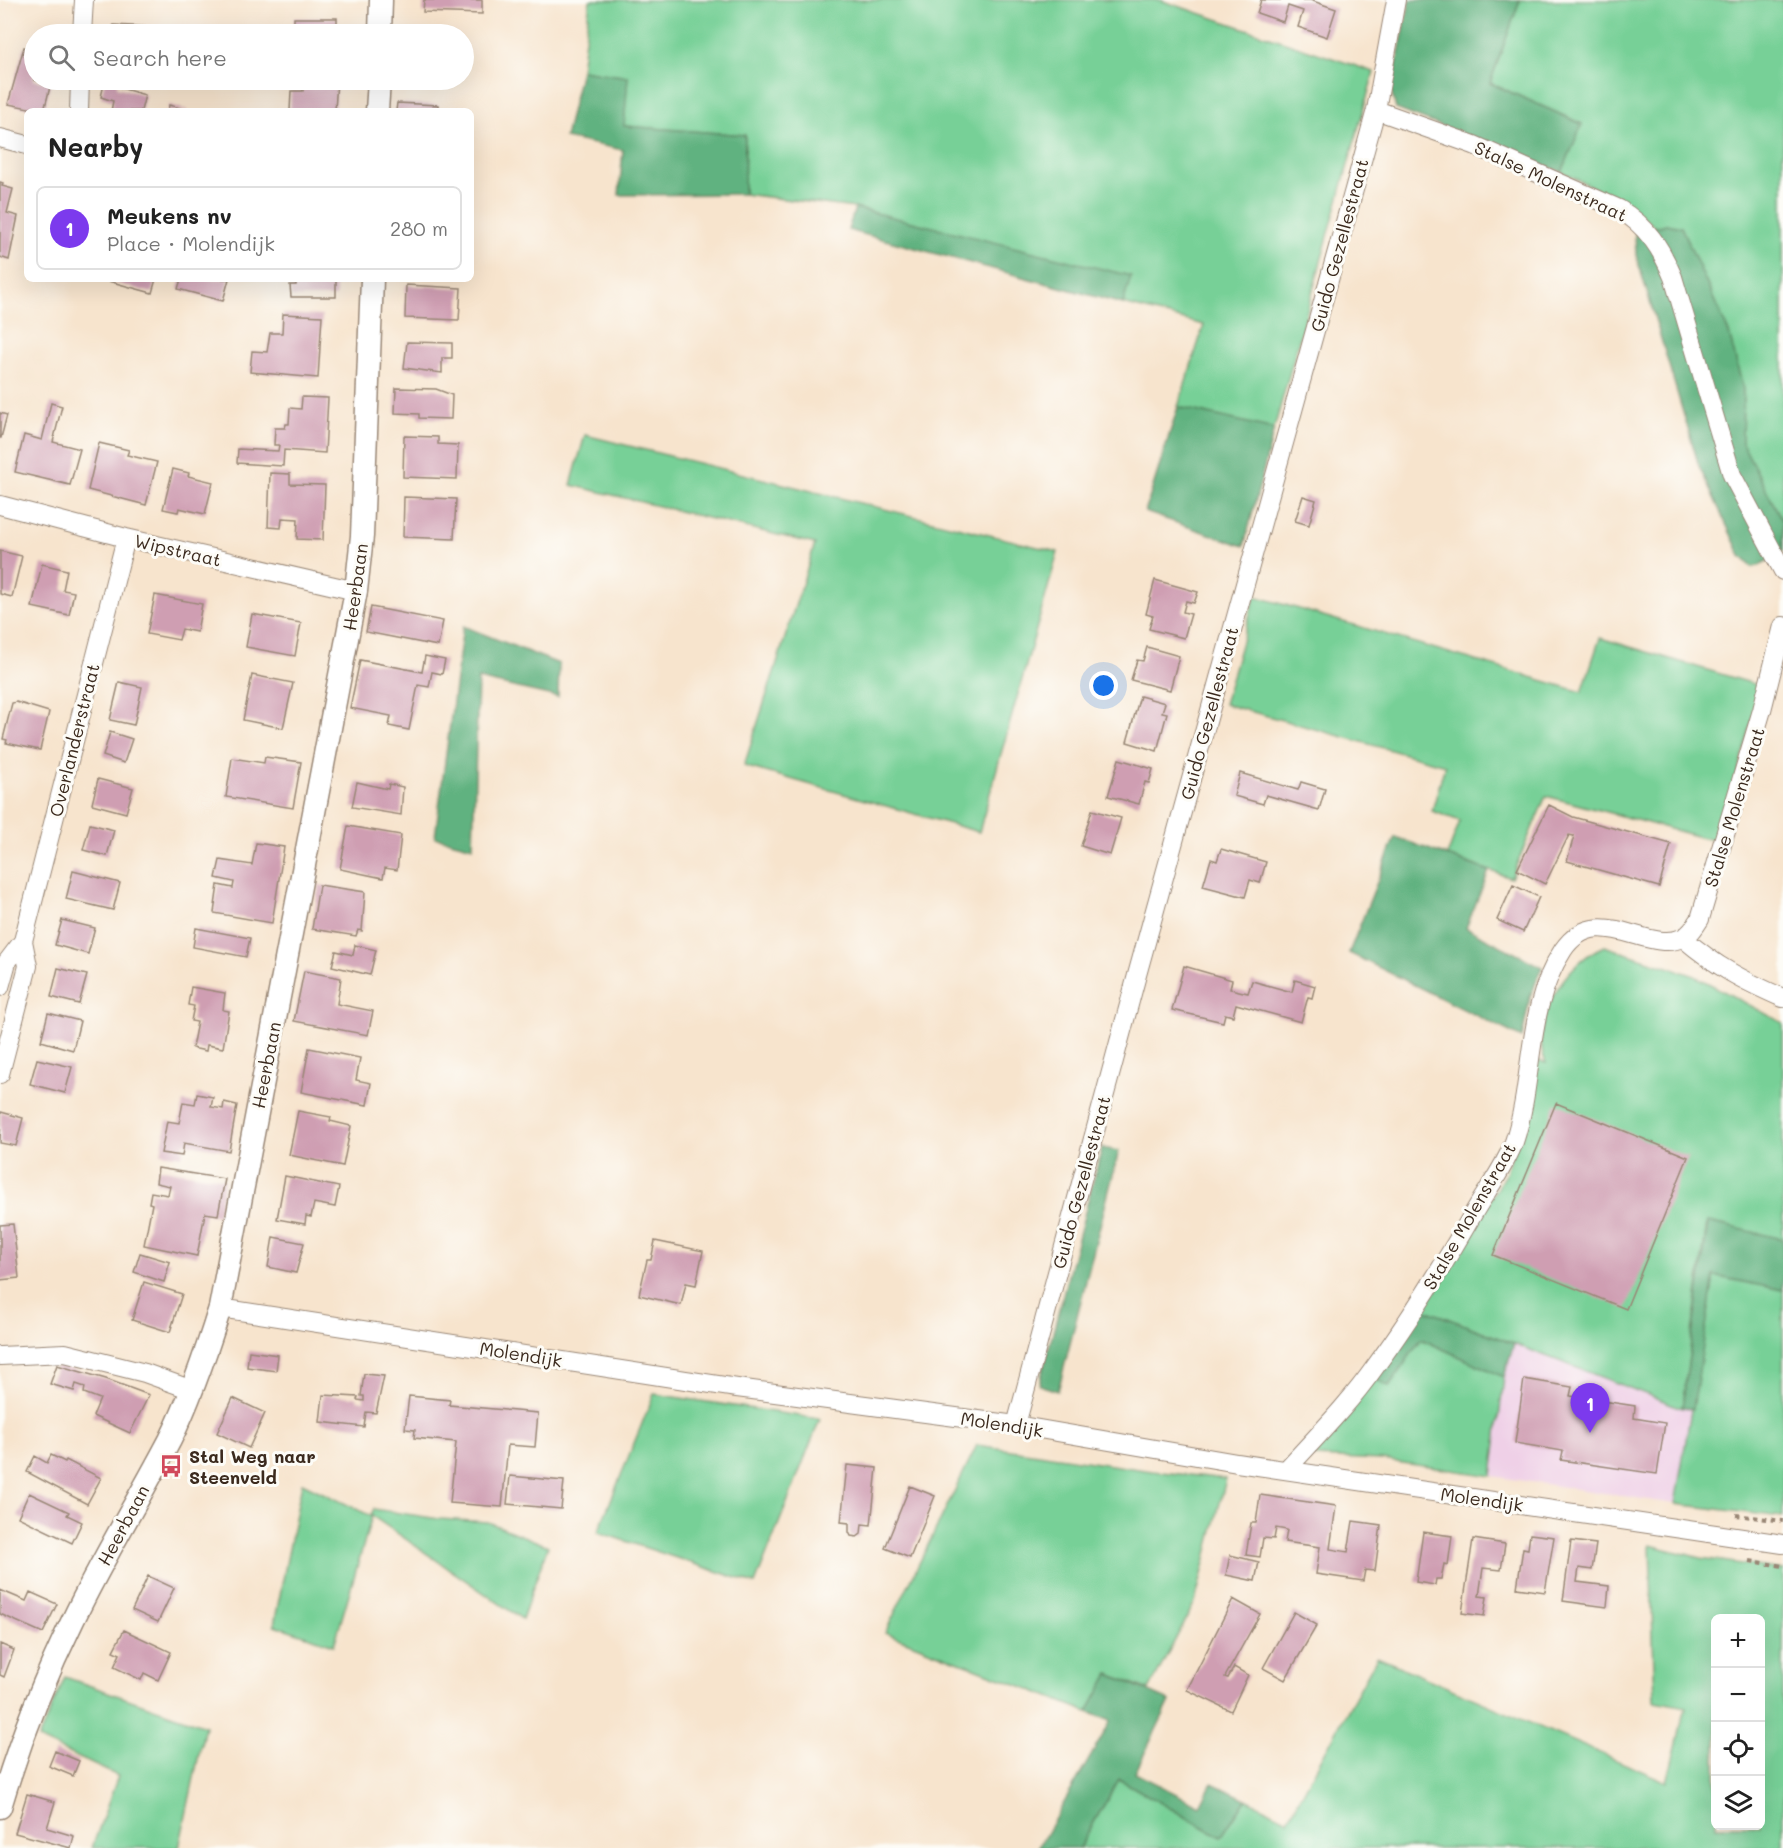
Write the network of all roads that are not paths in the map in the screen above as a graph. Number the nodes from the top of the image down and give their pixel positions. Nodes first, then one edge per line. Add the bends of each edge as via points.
1 (84, 0) edge
2 (381, 0) edge
3 (1396, 0) edge
4 (83, 24) edge
5 (380, 24) edge
6 (80, 90) edge
7 (378, 90) edge
8 (79, 108) edge
9 (377, 108) edge
10 (1376, 110) junction
11 (0, 138) edge
12 (24, 144) edge
13 (372, 282) edge
14 (0, 505) edge
15 (126, 538) junction
16 (1783, 571) edge
17 (356, 591) junction
18 (1783, 626) edge
19 (1683, 938) junction
20 (23, 941) junction
21 (0, 987) edge
22 (1783, 998) edge
23 (0, 1074) edge
24 (220, 1308) junction
25 (0, 1356) edge
26 (192, 1390) junction
27 (1016, 1425) junction
28 (1286, 1470) junction
29 (1783, 1544) edge
30 (0, 1807) edge

1 - 4 street
2 - 5 street
3 - 10 street, Guido Gezellestraat
6 - 8 street
7 - 9 street
10 - 16 street, Stalse Molenstraat via 1474,145 1639,221 1661,250 1673,277 1732,475
10 - 27 street, Guido Gezellestraat
11 - 12 street
13 - 17 street, Heerbaan via 362,537
14 - 15 street, Wipstraat
15 - 17 street, Wipstraat
15 - 20 street, Overlanderstraat
17 - 24 street, Heerbaan
18 - 19 street, Stalse Molenstraat via 1700,919
19 - 22 street via 1736,978
19 - 28 street, Stalse Molenstraat via 1671,942 1609,928 1579,936 1565,948 1547,982 1535,1018 1526,1098 1513,1145 1375,1368
20 - 21 street, Overlanderstraat via 7,962
20 - 23 street, Overlanderstraat via 28,966
24 - 26 street, Heerbaan
24 - 27 street, Molendijk via 737,1388
25 - 26 street via 65,1353 145,1373
26 - 30 street, Heerbaan via 170,1440 73,1620 18,1746
27 - 28 street, Molendijk
28 - 29 street, Molendijk

